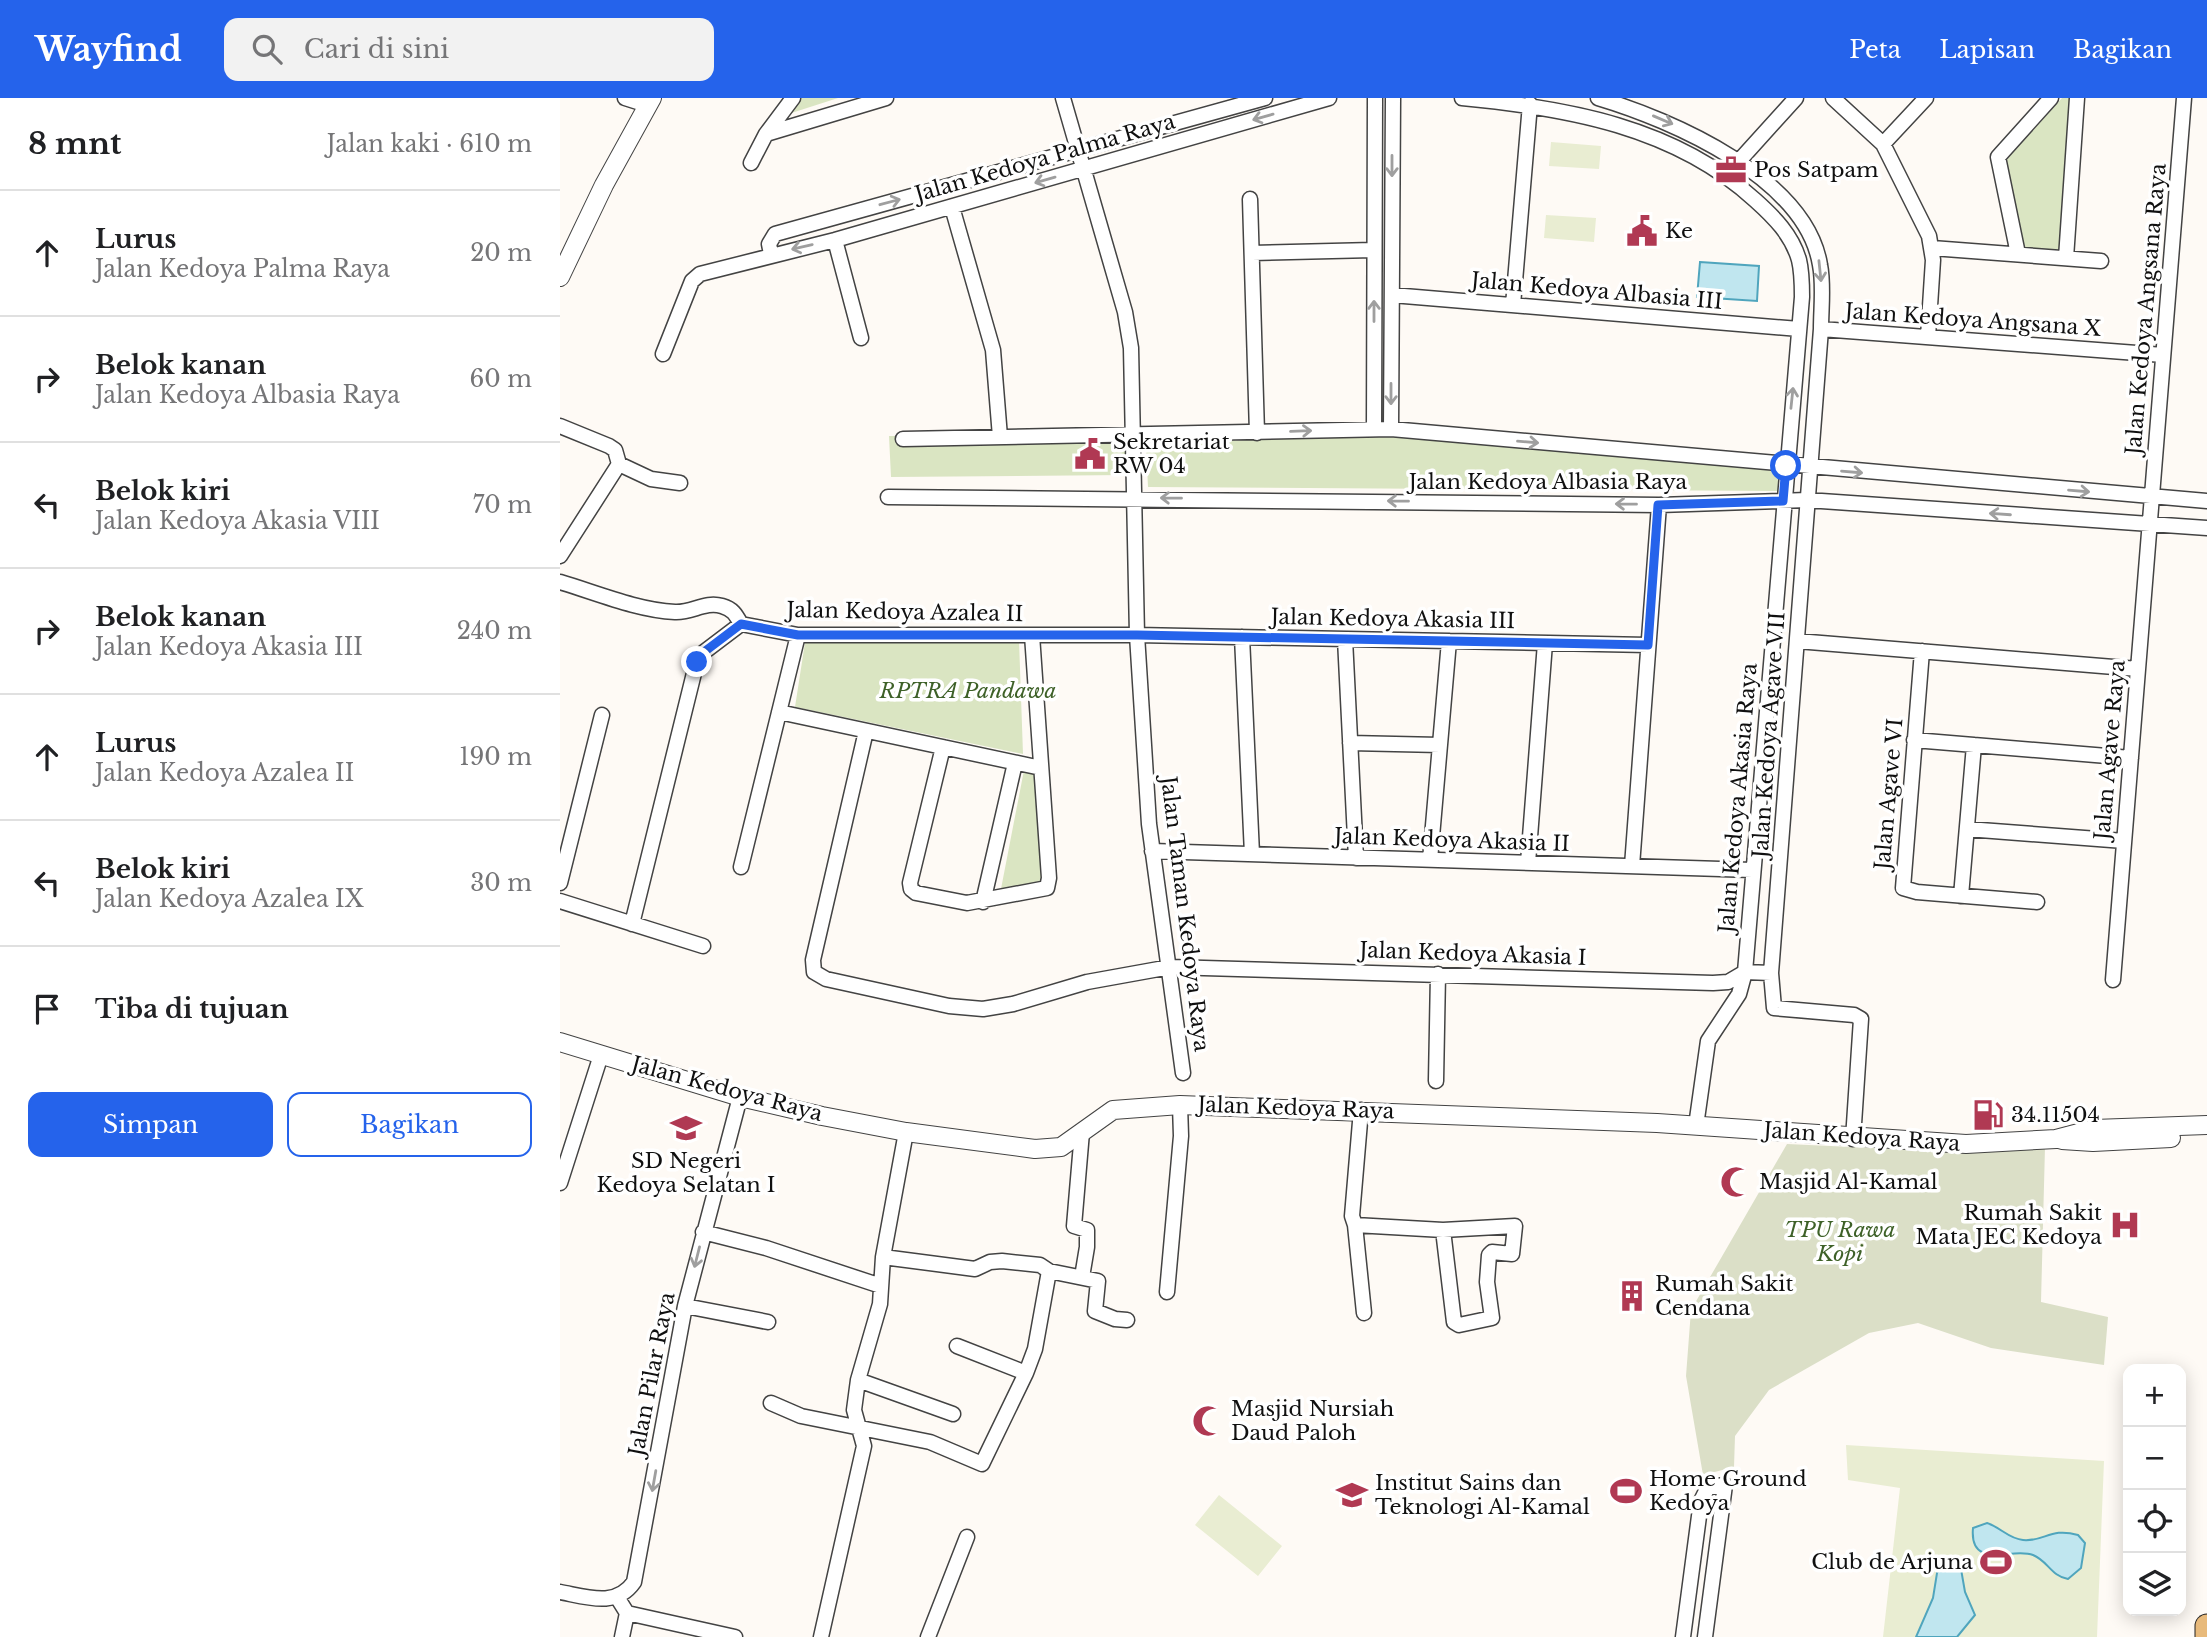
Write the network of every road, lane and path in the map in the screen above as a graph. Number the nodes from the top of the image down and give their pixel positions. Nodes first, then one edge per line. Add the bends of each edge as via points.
1 (625, 98) edge
2 (793, 98) edge
3 (886, 98) edge
4 (1063, 98) edge
5 (1265, 98) edge
6 (1329, 98) edge
7 (1375, 98) edge
8 (1393, 98) edge
9 (1462, 98) edge
10 (1598, 98) edge
11 (1796, 98) edge
12 (1833, 98) edge
13 (1926, 98) edge
14 (2051, 98) edge
15 (2077, 98) edge
16 (2184, 98) edge
17 (649, 102) edge
18 (1530, 104) junction
19 (766, 134) junction
20 (1883, 144) junction
21 (1080, 151) junction
22 (1739, 161) junction
23 (751, 163) dead end
24 (1086, 168) junction
25 (1725, 175) junction
26 (1250, 199) dead end
27 (952, 207) junction
28 (835, 240) junction
29 (1932, 248) junction
30 (1373, 250) junction
31 (1252, 253) junction
32 (771, 254) junction
33 (2018, 254) junction
34 (2066, 258) junction
35 (2101, 261) dead end
36 (560, 277) edge
37 (1392, 295) junction
38 (1513, 305) junction
39 (1799, 329) junction
40 (1821, 329) junction
41 (1928, 337) junction
42 (861, 338) dead end
43 (663, 354) dead end
44 (2163, 355) junction
45 (560, 426) edge
46 (1374, 429) junction
47 (1391, 429) junction
48 (1257, 433) junction
49 (1135, 435) junction
50 (1000, 438) junction
51 (903, 439) dead end
52 (619, 464) junction
53 (1786, 466) junction
54 (1810, 468) junction
55 (680, 483) dead end
56 (2152, 496) junction
57 (888, 497) dead end
58 (1136, 498) junction
59 (1807, 500) junction
60 (2207, 500) edge
61 (1783, 501) junction
62 (1658, 505) junction
63 (2150, 524) junction
64 (2207, 528) edge
65 (560, 556) edge
66 (560, 582) edge
67 (741, 624) junction
68 (798, 635) junction
69 (1032, 635) junction
70 (1137, 635) junction
71 (1242, 637) junction
72 (1345, 639) junction
73 (1449, 641) junction
74 (1797, 641) junction
75 (1545, 643) junction
76 (1648, 645) junction
77 (1922, 651) junction
78 (2138, 668) junction
79 (779, 712) junction
80 (602, 715) dead end
81 (866, 731) junction
82 (1914, 740) junction
83 (1350, 743) junction
84 (1440, 745) junction
85 (1973, 745) junction
86 (943, 747) junction
87 (2131, 758) junction
88 (1015, 763) junction
89 (1041, 768) junction
90 (1966, 829) junction
91 (2124, 841) junction
92 (1152, 851) junction
93 (1252, 854) junction
94 (1356, 858) junction
95 (1430, 860) junction
96 (1528, 863) junction
97 (1632, 866) junction
98 (741, 867) dead end
99 (1752, 870) junction
100 (560, 883) edge
101 (1961, 896) junction
102 (560, 901) edge
103 (983, 902) junction
104 (2036, 902) dead end
105 (632, 924) junction
106 (703, 946) dead end
107 (1170, 967) junction
108 (1745, 972) junction
109 (1771, 973) junction
110 (1438, 974) junction
111 (2113, 980) dead end
112 (560, 1042) edge
113 (601, 1055) junction
114 (1183, 1073) dead end
115 (1436, 1081) dead end
116 (740, 1097) junction
117 (1180, 1105) junction
118 (1361, 1110) junction
119 (2207, 1125) edge
120 (1696, 1126) junction
121 (906, 1132) junction
122 (1082, 1132) junction
123 (2207, 1135) edge
124 (1853, 1139) junction
125 (2056, 1139) junction
126 (560, 1184) edge
127 (1355, 1225) junction
128 (1443, 1230) junction
129 (703, 1232) junction
130 (883, 1257) junction
131 (1049, 1271) junction
132 (1082, 1278) junction
133 (881, 1286) junction
134 (1167, 1292) dead end
135 (685, 1306) junction
136 (1364, 1312) dead end
137 (1127, 1320) dead end
138 (768, 1322) dead end
139 (957, 1346) dead end
140 (1026, 1374) junction
141 (858, 1380) junction
142 (771, 1403) dead end
143 (953, 1414) dead end
144 (857, 1427) junction
145 (967, 1537) dead end
146 (560, 1592) edge
147 (617, 1597) junction
148 (627, 1613) junction
149 (2207, 1626) edge
150 (622, 1637) edge
151 (735, 1637) edge
152 (821, 1637) edge
153 (928, 1637) edge
154 (1683, 1637) edge
155 (1705, 1637) edge
156 (2207, 1637) edge

1 - 17 street
2 - 19 street
3 - 19 street
4 - 21 street, Jalan Taman Kedoya Raya
5 - 21 street, Jalan Kedoya Palma Raya
6 -> 24 street, Jalan Kedoya Palma Raya
7 - 30 street
8 -> 37 street
9 - 18 street
10 -> 22 street via 1681,128
11 - 22 street
12 - 20 street
13 - 20 street
14 - 33 street via 1998,157
15 - 34 street
16 - 44 street, Jalan Kedoya Angsana Raya
17 - 36 street
18 - 25 street via 1652,136 1696,155
18 - 38 street
19 - 23 street
20 - 29 street
21 - 24 street, Jalan Taman Kedoya Raya
32 -> 21 street, Jalan Kedoya Palma Raya via 769,244 775,234
22 - 25 street via 1737,170
22 -> 40 street via 1794,212 1811,236 1820,264
24 -> 27 street, Jalan Kedoya Palma Raya
24 - 49 street, Jalan Taman Kedoya Raya via 1129,330
25 - 39 street via 1778,221 1792,243 1802,278
26 - 31 street
27 - 28 street, Jalan Kedoya Palma Raya
27 - 50 street via 993,350
28 -> 32 street, Jalan Kedoya Palma Raya
28 - 42 street
29 - 33 street
29 - 41 street
30 - 31 street
46 -> 30 street
31 - 48 street
32 - 43 street, Jalan Kedoya Palma Raya via 696,277
33 - 34 street
34 - 35 street
37 - 38 street, Jalan Kedoya Albasia III
37 -> 47 street
38 - 39 street, Jalan Kedoya Albasia III
53 -> 39 street
40 - 41 street, Jalan Kedoya Angsana X
40 - 54 street
41 - 44 street, Jalan Kedoya Angsana X
44 - 56 street, Jalan Kedoya Angsana Raya
45 - 52 street via 609,446
46 - 47 street, Jalan Kedoya Albasia Raya
48 -> 46 street, Jalan Kedoya Albasia Raya
47 -> 53 street, Jalan Kedoya Albasia Raya
48 - 49 street, Jalan Kedoya Albasia Raya
49 - 50 street, Jalan Kedoya Albasia Raya
49 - 58 street, Jalan Taman Kedoya Raya
50 - 51 street, Jalan Kedoya Albasia Raya
52 - 55 street via 651,479
52 - 65 street
53 - 54 street, Jalan Kedoya Albasia Raya
53 - 61 street
54 -> 56 street, Jalan Kedoya Albasia Raya
54 - 59 street
56 - 60 street, Jalan Kedoya Albasia Raya
56 - 63 street, Jalan Kedoya Angsana Raya
57 - 58 street, Jalan Kedoya Albasia Raya
62 -> 58 street, Jalan Kedoya Albasia Raya
58 - 70 street, Jalan Taman Kedoya Raya
59 - 61 street, Jalan Kedoya Albasia Raya
63 -> 59 street, Jalan Kedoya Albasia Raya
59 - 74 street, Jalan Kedoya Agave VII
61 - 62 street, Jalan Kedoya Albasia Raya
61 - 99 street, Jalan Kedoya Akasia Raya
62 - 76 street
63 - 64 street, Jalan Kedoya Albasia Raya
63 - 78 street, Jalan Agave Raya
66 - 67 street, Jalan Kedoya Azalea II via 667,611 724,606 733,610
67 - 68 street, Jalan Kedoya Azalea II
67 - 105 street via 697,662
68 - 69 street, Jalan Kedoya Azalea II
68 - 79 street
69 - 70 street, Jalan Kedoya Azalea II
69 - 89 street
70 - 71 street, Jalan Kedoya Akasia III
70 - 92 street, Jalan Taman Kedoya Raya
71 - 72 street, Jalan Kedoya Akasia III
71 - 93 street
72 - 73 street, Jalan Kedoya Akasia III
72 - 83 street
73 - 75 street, Jalan Kedoya Akasia III
73 - 84 street
74 - 77 street
74 - 109 street, Jalan Kedoya Agave VII
75 - 76 street, Jalan Kedoya Akasia III
75 - 96 street
76 - 97 street
77 - 78 street
77 - 82 street, Jalan Agave VI
78 - 87 street, Jalan Agave Raya
79 - 81 street
79 - 98 street
80 - 100 street
81 - 86 street
81 - 107 street, Jalan Kedoya Akasia I via 813,960 814,972 825,979 937,1004 983,1009 1087,982
82 - 85 street
82 - 101 street, Jalan Agave VI via 1902,888
83 - 84 street
83 - 94 street
84 - 95 street
85 - 87 street
85 - 90 street
86 - 88 street
86 - 103 street via 911,889 951,901
87 - 91 street, Jalan Agave Raya
88 - 89 street
88 - 103 street
89 - 103 street via 1046,888
90 - 91 street
90 - 101 street
91 - 111 street, Jalan Agave Raya
92 - 93 street, Jalan Kedoya Akasia II
92 - 107 street, Jalan Taman Kedoya Raya
93 - 94 street, Jalan Kedoya Akasia II
94 - 95 street, Jalan Kedoya Akasia II
95 - 96 street, Jalan Kedoya Akasia II
96 - 97 street, Jalan Kedoya Akasia II
97 - 99 street, Jalan Kedoya Akasia II
99 - 108 street, Jalan Kedoya Akasia Raya
101 - 104 street, Jalan Agave VI
102 - 105 street
105 - 106 street
107 - 110 street, Jalan Kedoya Akasia I
107 - 114 street, Jalan Taman Kedoya Raya
108 - 109 street, Jalan Kedoya Akasia I
108 - 110 street, Jalan Kedoya Akasia I via 1728,982 1713,983
108 - 120 street, Jalan Kedoya Akasia Raya via 1739,993 1708,1041
109 - 124 street, Jalan Kedoya Agave VII via 1774,1008 1854,1014 1861,1019
110 - 115 street
112 - 113 street, Jalan Kedoya Raya
113 - 116 street, Jalan Kedoya Raya
113 - 126 street
116 - 121 street, Jalan Kedoya Raya
116 - 129 street, Jalan Pilar Raya
117 - 118 street, Jalan Kedoya Raya
117 - 122 street, Jalan Kedoya Raya via 1113,1110
117 - 134 street
118 - 120 street, Jalan Kedoya Raya
118 - 127 street
119 - 125 street, Jalan Kedoya Raya via 2094,1129
120 - 124 street, Jalan Kedoya Raya
121 - 122 street, Jalan Kedoya Raya via 1035,1150 1060,1147
121 - 130 street
122 - 132 street via 1074,1226 1087,1230
123 - 125 street, Jalan Kedoya Raya via 2093,1143
124 - 125 street, Jalan Kedoya Raya via 1966,1144
127 - 128 street
127 - 136 street
128 - 128 street via 1454,1322 1459,1325 1492,1318 1489,1255 1512,1254 1515,1226
129 - 133 street
129 -> 135 street, Jalan Pilar Raya
130 - 131 street via 975,1269 1002,1261 1040,1265
130 - 133 street
131 - 132 street
131 - 140 street
132 - 137 street via 1098,1281 1095,1311
133 - 141 street
135 - 138 street
135 -> 147 street, Jalan Pilar Raya via 638,1568 626,1592
139 - 140 street
140 - 144 street via 982,1464 930,1442
141 - 143 street
141 - 144 street
142 - 144 street via 801,1416
144 - 152 street via 864,1447
145 - 153 street
146 - 147 street
147 - 148 street
148 - 150 street
148 - 151 street
149 - 156 main road
154 - 155 street via 1701,1501 1708,1487 1725,1485

